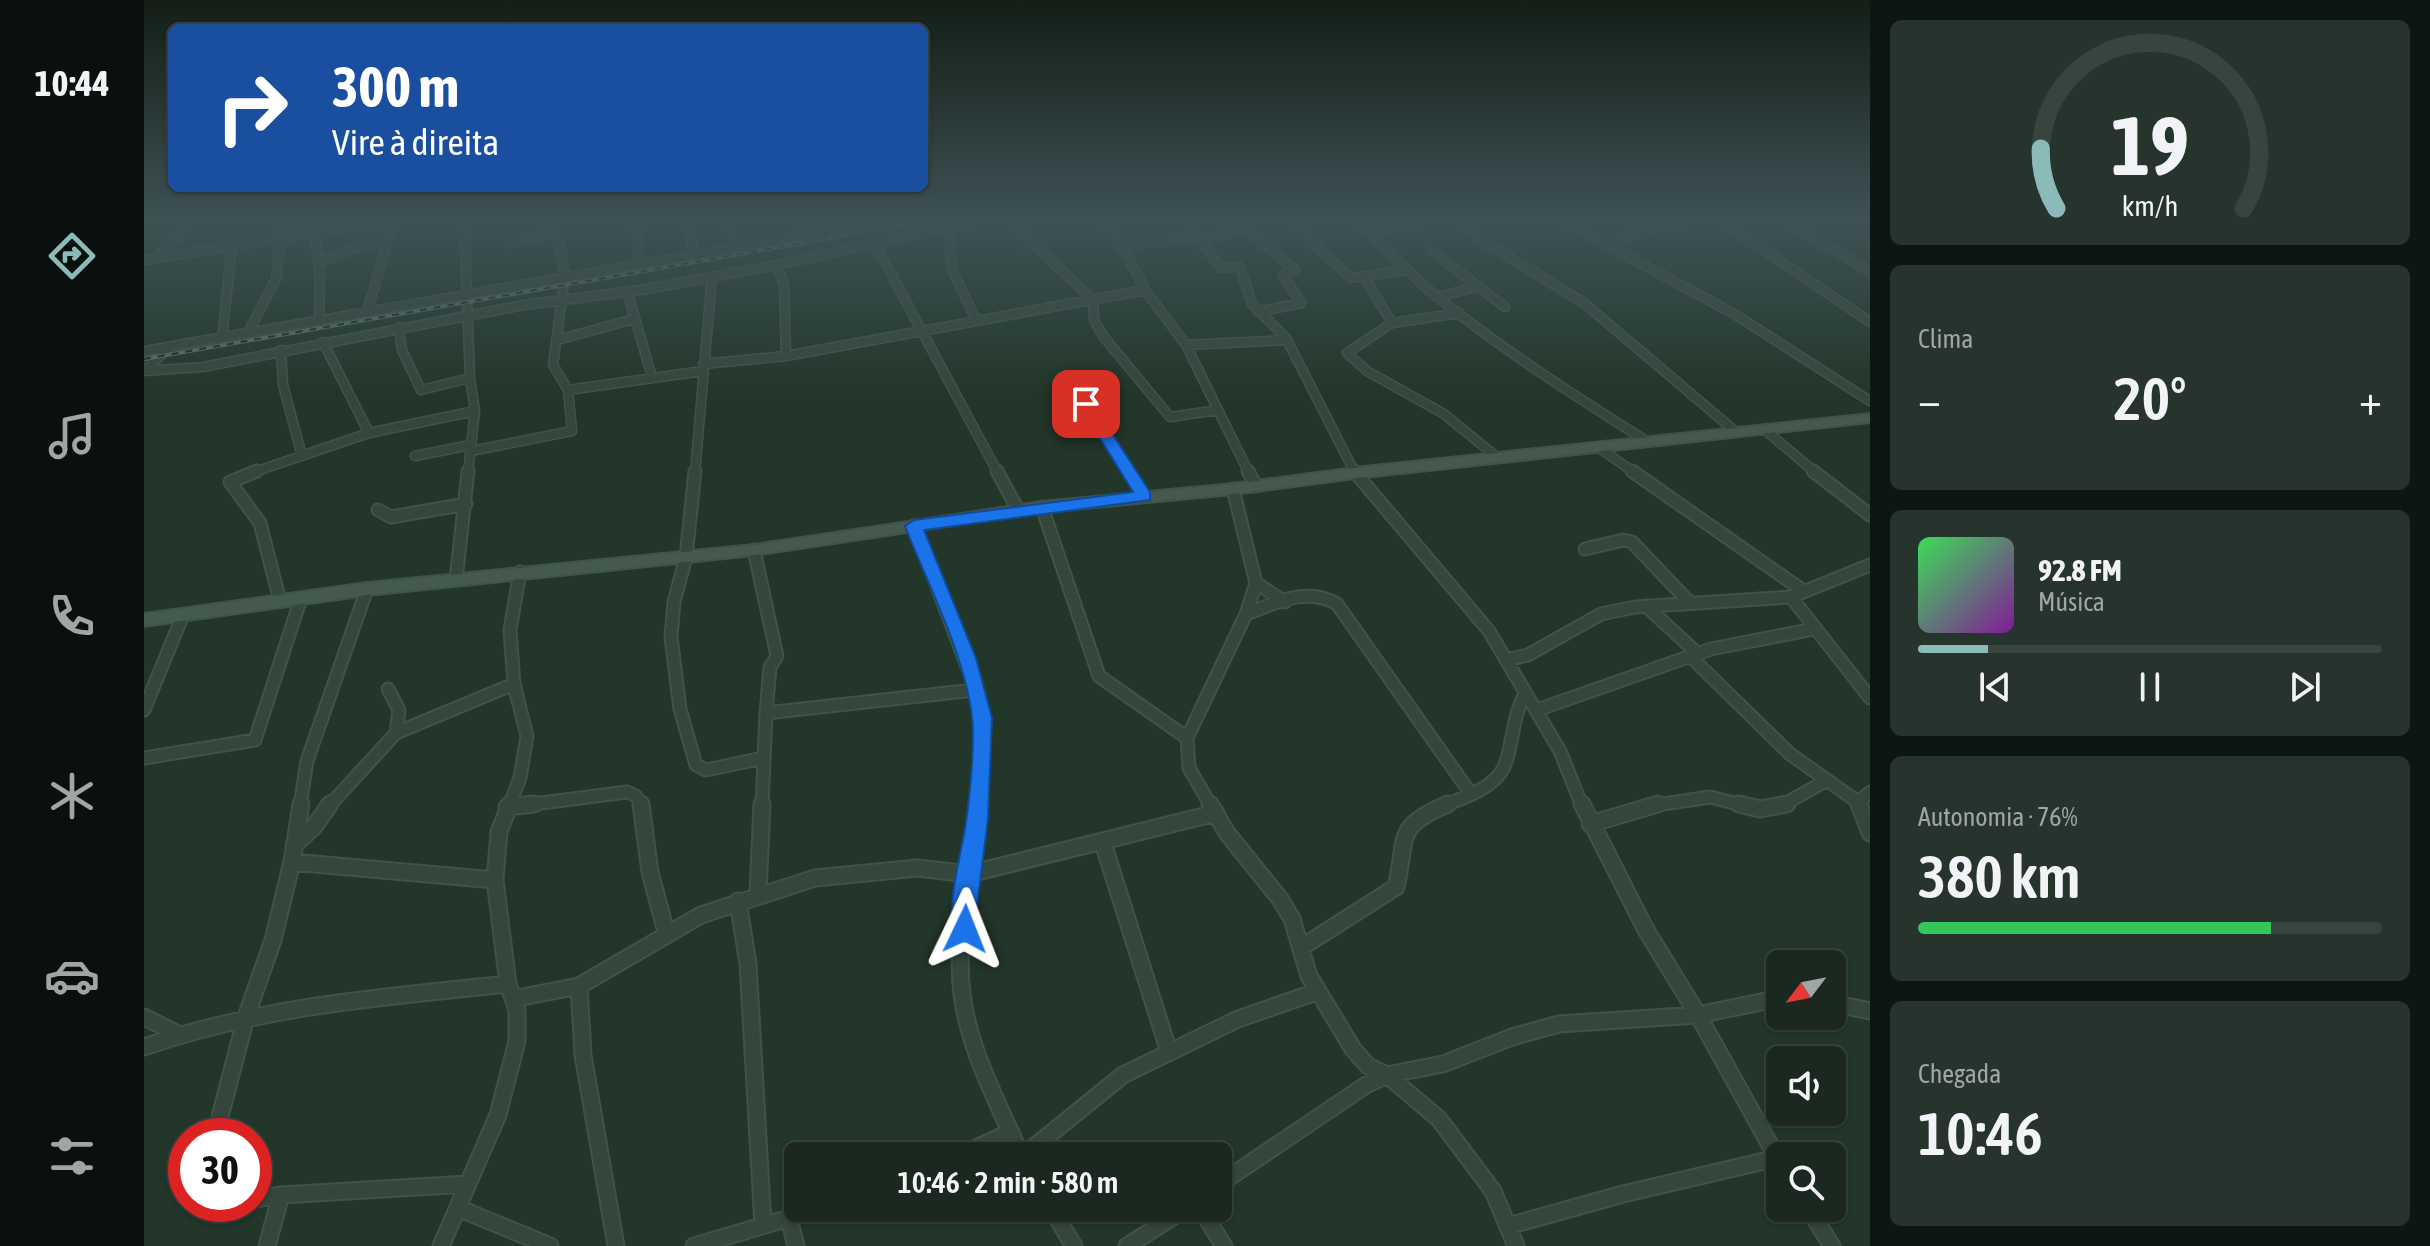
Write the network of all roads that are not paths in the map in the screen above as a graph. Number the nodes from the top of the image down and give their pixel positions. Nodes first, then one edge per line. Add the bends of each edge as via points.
1 (229, 279) edge
2 (276, 279) edge
3 (318, 279) edge
4 (377, 279) edge
5 (467, 279) edge
6 (548, 279) edge
7 (564, 279) edge
8 (694, 279) edge
9 (712, 279) edge
10 (782, 279) edge
11 (894, 279) edge
12 (957, 279) edge
13 (1071, 279) edge
14 (1139, 279) edge
15 (1244, 279) edge
16 (1286, 279) edge
17 (1365, 279) edge
18 (1416, 279) edge
19 (1470, 279) edge
20 (1545, 279) edge
21 (1669, 279) edge
22 (1807, 279) edge
23 (1479, 286) junction
24 (1145, 290) junction
25 (627, 291) junction
26 (468, 294) junction
27 (1438, 297) junction
28 (560, 300) junction
29 (1093, 300) junction
30 (1505, 307) dead end
31 (367, 312) junction
32 (1258, 312) junction
33 (1459, 313) junction
34 (468, 316) junction
35 (634, 319) junction
36 (319, 320) junction
37 (976, 320) junction
38 (1870, 322) edge
39 (1392, 323) junction
40 (399, 327) junction
41 (921, 330) junction
42 (248, 333) junction
43 (222, 338) junction
44 (557, 340) junction
45 (1287, 340) junction
46 (323, 342) junction
47 (1186, 345) junction
48 (170, 347) junction
49 (281, 350) junction
50 (144, 351) edge
51 (786, 356) junction
52 (703, 367) junction
53 (144, 371) edge
54 (652, 377) junction
55 (470, 378) junction
56 (568, 390) junction
57 (1870, 401) edge
58 (1086, 404) dead end
59 (1218, 410) junction
60 (475, 411) junction
61 (1870, 418) edge
62 (1764, 429) junction
63 (1736, 432) junction
64 (369, 433) junction
65 (1648, 442) junction
66 (1598, 447) junction
67 (471, 448) junction
68 (302, 456) junction
69 (415, 456) dead end
70 (1498, 458) junction
71 (1355, 473) junction
72 (1256, 486) junction
73 (1233, 489) junction
74 (1144, 496) junction
75 (466, 504) junction
76 (1042, 507) junction
77 (378, 510) dead end
78 (1018, 510) junction
79 (1870, 515) edge
80 (914, 526) junction
81 (1585, 549) dead end
82 (754, 550) junction
83 (686, 557) junction
84 (1870, 565) edge
85 (520, 572) junction
86 (456, 580) junction
87 (1256, 583) junction
88 (367, 589) junction
89 (1796, 594) junction
90 (301, 598) junction
91 (280, 601) junction
92 (1285, 602) junction
93 (1690, 603) junction
94 (1646, 606) junction
95 (1246, 614) junction
96 (183, 615) junction
97 (144, 620) edge
98 (1814, 629) junction
99 (1694, 654) junction
100 (1506, 660) junction
101 (514, 684) junction
102 (388, 689) dead end
103 (974, 690) junction
104 (1525, 694) junction
105 (1870, 698) edge
106 (144, 710) edge
107 (1537, 710) junction
108 (766, 713) junction
109 (396, 733) junction
110 (1187, 738) junction
111 (144, 758) edge
112 (763, 758) junction
113 (1824, 782) junction
114 (1870, 792) edge
115 (1471, 794) junction
116 (1858, 802) junction
117 (507, 807) junction
118 (1216, 813) junction
119 (1590, 824) junction
120 (1870, 833) edge
121 (1103, 843) junction
122 (294, 845) junction
123 (292, 862) junction
124 (969, 874) junction
125 (495, 880) junction
126 (758, 894) junction
127 (738, 901) junction
128 (666, 932) junction
129 (1302, 947) junction
130 (508, 984) junction
131 (579, 986) junction
132 (1316, 992) junction
133 (517, 998) junction
134 (1766, 1001) edge
135 (1846, 1006) edge
136 (1870, 1011) edge
137 (1698, 1015) junction
138 (144, 1017) edge
139 (246, 1017) junction
140 (178, 1034) junction
141 (144, 1047) edge
142 (1169, 1052) junction
143 (1387, 1075) junction
144 (220, 1118) edge
145 (1011, 1132) junction
146 (989, 1142) edge
147 (1016, 1142) edge
148 (1039, 1142) edge
149 (1769, 1142) edge
150 (1766, 1163) edge
151 (1232, 1175) edge
152 (468, 1184) junction
153 (281, 1195) junction
154 (272, 1196) edge
155 (458, 1208) junction
156 (784, 1219) edge
157 (790, 1222) edge
158 (1059, 1222) edge
159 (1165, 1222) edge
160 (1209, 1222) edge
161 (1817, 1222) edge
162 (763, 1225) junction
163 (1508, 1226) junction
164 (267, 1246) edge
165 (441, 1246) edge
166 (550, 1246) edge
167 (616, 1246) edge
168 (694, 1246) edge
169 (796, 1246) edge
170 (1074, 1246) edge
171 (1127, 1246) edge
172 (1224, 1246) edge
173 (1516, 1246) edge
174 (1832, 1246) edge

1 - 43 street
2 - 42 street
3 - 36 street
4 - 31 street
5 - 26 street
6 - 26 street
7 - 28 street
8 - 25 street
9 - 52 street
10 - 51 street
11 - 41 street
12 - 37 street
13 - 29 street
14 - 24 street
15 - 32 street
16 - 32 street via 1301,303
17 - 39 street
18 - 27 street
19 - 23 street
20 - 63 street via 1584,303
21 - 57 street via 1736,315
22 - 38 street
23 - 27 street
23 - 30 street
24 - 29 street
24 - 47 street
25 - 28 street
25 - 35 street
26 - 31 street
26 - 34 street
27 - 33 street
28 - 34 street
28 - 44 street
29 - 37 street
29 - 59 street via 1094,320 1103,336 1170,417
31 - 36 street
32 - 45 street
33 - 39 street
33 - 65 street via 1531,367
34 - 40 street
34 - 55 street
35 - 44 street
35 - 54 street
36 - 42 street
37 - 41 street
39 - 70 street via 1347,353 1350,358 1444,414
40 - 46 street
40 - 55 street via 402,350 421,390
41 - 51 street
41 - 78 street
42 - 43 street
43 - 48 street
44 - 56 street via 554,370
45 - 47 street
45 - 71 street
46 - 49 street
46 - 64 street
47 - 59 street
48 - 50 street
48 - 53 street
49 - 53 street via 203,367
49 - 68 street via 283,385
51 - 52 street
52 - 54 street
52 - 83 street
54 - 56 street
55 - 60 street
56 - 67 street via 573,427 569,433
58 - 74 street
59 - 72 street
60 - 64 street
60 - 67 street
61 - 62 street
62 - 63 street
62 - 79 street
63 - 65 street
64 - 68 street
65 - 66 street
66 - 70 street
66 - 89 street
67 - 69 street
67 - 75 street
68 - 91 street via 230,482 260,523
70 - 71 street
71 - 72 street
71 - 100 street via 1489,631
72 - 73 street
73 - 74 street
73 - 87 street
74 - 76 street
75 - 77 street via 391,517
75 - 86 street
76 - 78 street
76 - 110 street via 1099,676
78 - 80 street
80 - 82 street
80 - 103 street
81 - 93 street via 1632,542
82 - 83 street
82 - 108 street via 777,656 770,667
83 - 85 street
83 - 112 street via 671,637 680,709 696,765 706,770
84 - 89 street
85 - 86 street
85 - 101 street via 510,630
86 - 88 street
87 - 92 street
87 - 95 street
88 - 90 street
88 - 122 street via 307,761
89 - 93 street
89 - 98 street
90 - 91 street
90 - 111 street via 255,740
91 - 96 street
92 - 95 street
92 - 115 street via 1319,593 1337,604
93 - 94 street
94 - 99 street
94 - 100 street via 1601,614 1528,655
95 - 110 street
96 - 97 street
96 - 106 street
98 - 99 street
98 - 105 street
99 - 107 street
99 - 113 street via 1770,736
100 - 104 street
101 - 109 street
101 - 117 street via 527,736 520,778
102 - 109 street via 399,710
103 - 108 street
103 - 124 street via 982,718 982,765
104 - 107 street
104 - 115 street via 1498,776
107 - 119 street
108 - 112 street
109 - 122 street
110 - 118 street via 1189,768
112 - 126 street
113 - 116 street
113 - 119 street via 1795,801 1765,808 1721,796 1688,798
114 - 116 street
115 - 129 street via 1407,828 1396,887
116 - 120 street
117 - 125 street
117 - 128 street via 627,792 636,796 643,807 650,872
118 - 121 street
118 - 129 street via 1280,899
119 - 137 street
121 - 124 street
121 - 142 street
122 - 123 street
123 - 125 street
123 - 139 street
124 - 126 street via 918,868 851,873
124 - 145 street via 960,968 965,1009
125 - 130 street
126 - 127 street
127 - 128 street
127 - 162 street via 748,964
128 - 131 street
129 - 132 street
130 - 133 street
130 - 139 street
131 - 133 street
131 - 167 street via 583,1055
132 - 142 street via 1238,1019
132 - 143 street via 1353,1049 1368,1066
133 - 152 street via 512,1077
134 - 137 street
135 - 136 street
137 - 143 street via 1559,1024 1443,1064
137 - 149 street
138 - 140 street
139 - 140 street
139 - 144 street
140 - 141 street
142 - 148 street via 1123,1075
143 - 151 street
143 - 163 street via 1439,1119 1493,1191
145 - 146 street
145 - 147 street
150 - 163 street
152 - 153 street
152 - 155 street
153 - 154 street
153 - 164 street
155 - 165 street
155 - 166 street
156 - 162 street
157 - 169 street
158 - 170 street
159 - 171 street
160 - 172 street
161 - 174 street
162 - 168 street
163 - 173 street

